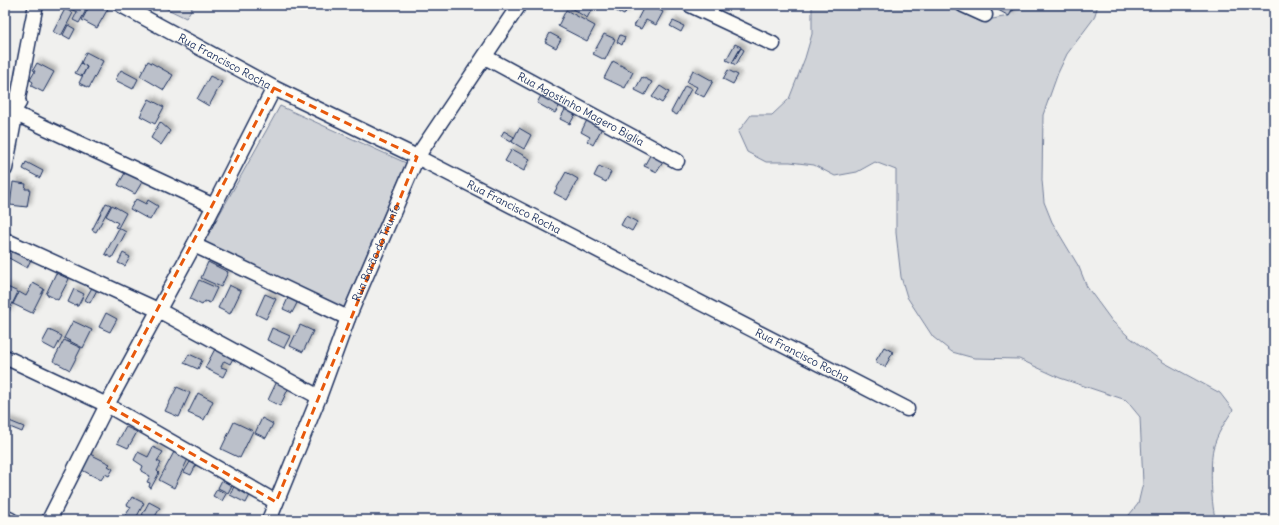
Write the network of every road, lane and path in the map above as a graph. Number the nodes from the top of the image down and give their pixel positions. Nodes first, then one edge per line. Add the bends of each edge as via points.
1 (36, 5) edge
2 (121, 5) edge
3 (519, 5) edge
4 (690, 5) edge
5 (964, 5) edge
6 (985, 15) dead end
7 (773, 44) dead end
8 (485, 57) junction
9 (274, 88) junction
10 (5, 98) edge
11 (18, 109) junction
12 (417, 157) junction
13 (677, 161) dead end
14 (5, 169) edge
15 (214, 206) junction
16 (5, 240) edge
17 (194, 245) junction
18 (158, 310) junction
19 (348, 318) junction
20 (5, 357) edge
21 (319, 397) junction
22 (108, 405) junction
23 (907, 409) dead end
24 (276, 502) junction
25 (5, 517) edge
26 (11, 520) edge
27 (49, 520) edge
28 (269, 520) edge

1 - 11 street
2 - 9 street, Rua Francisco Rocha
3 - 8 street, Rua Barão do Triunfo
4 - 7 street
5 - 6 street
8 - 12 street, Rua Barão do Triunfo
8 - 13 street, Rua Agostinho Magero Biglia
9 - 12 street, Rua Francisco Rocha
9 - 15 street
10 - 11 street
11 - 14 street
11 - 15 street
12 - 19 street, Rua Barão do Triunfo
12 - 23 street, Rua Francisco Rocha
15 - 17 street
16 - 18 street
17 - 18 street
17 - 19 street
18 - 21 street
18 - 22 street
19 - 21 street, Rua Barão do Triunfo
20 - 22 street
21 - 24 street, Rua Barão do Triunfo
22 - 24 street
22 - 27 street
24 - 28 street, Rua Barão do Triunfo
25 - 26 street

